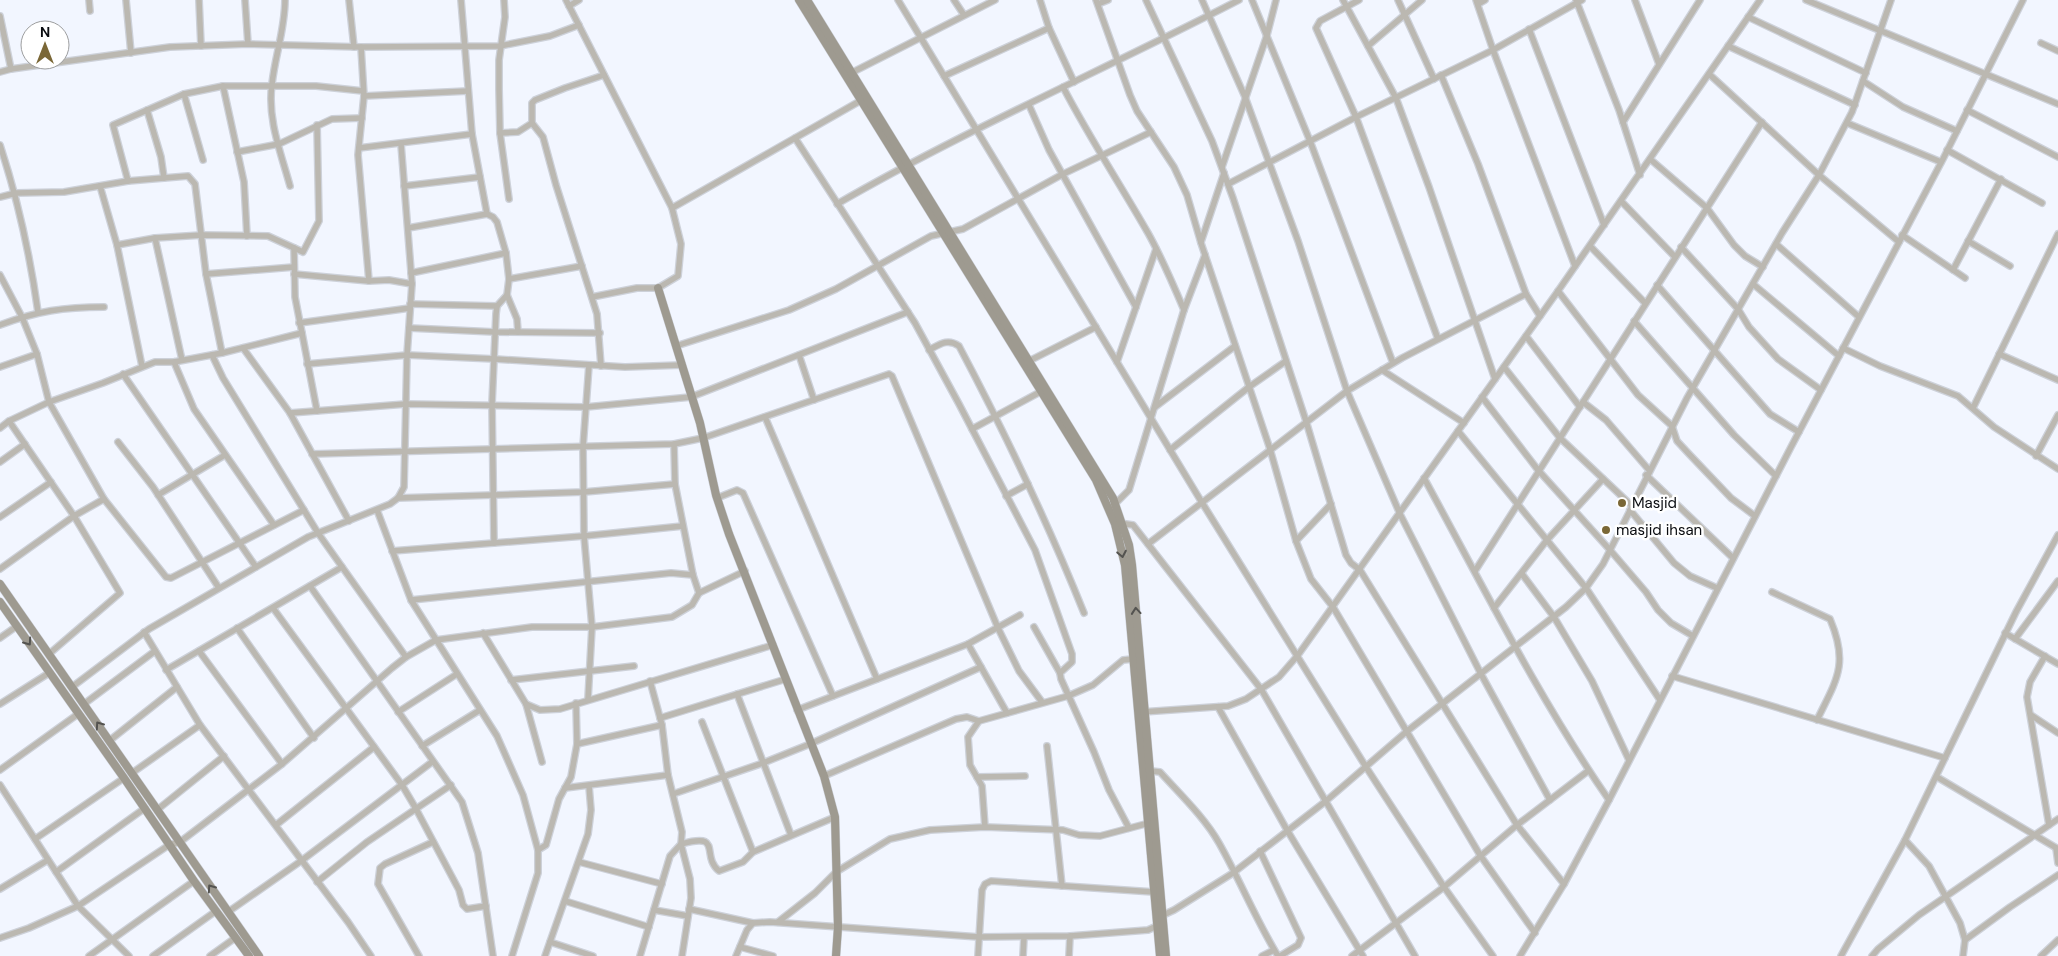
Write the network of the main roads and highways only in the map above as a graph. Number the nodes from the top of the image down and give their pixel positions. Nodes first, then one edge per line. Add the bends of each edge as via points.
1 (798, 0) edge
2 (807, 0) edge
3 (904, 165) junction
4 (658, 288) road end
5 (1026, 362) junction
6 (1112, 507) junction
7 (1119, 523) junction
8 (0, 584) edge
9 (0, 602) edge
10 (1142, 712) junction
11 (1160, 921) junction
12 (249, 956) edge
13 (259, 956) edge
14 (836, 956) edge
15 (1160, 956) edge
16 (1166, 956) edge

1 - 3 main road
2 - 3 main road
3 - 5 main road
4 - 14 main road via 729,534 824,776 835,817
5 - 6 main road via 1040,392
5 - 6 main road via 1102,477
6 - 7 main road
7 -> 10 main road via 1133,659
10 -> 7 main road via 1132,565 1129,545
13 -> 8 main road
9 -> 12 main road
10 - 11 main road via 1151,771
10 - 11 main road via 1154,892
11 - 15 main road
11 - 16 main road

